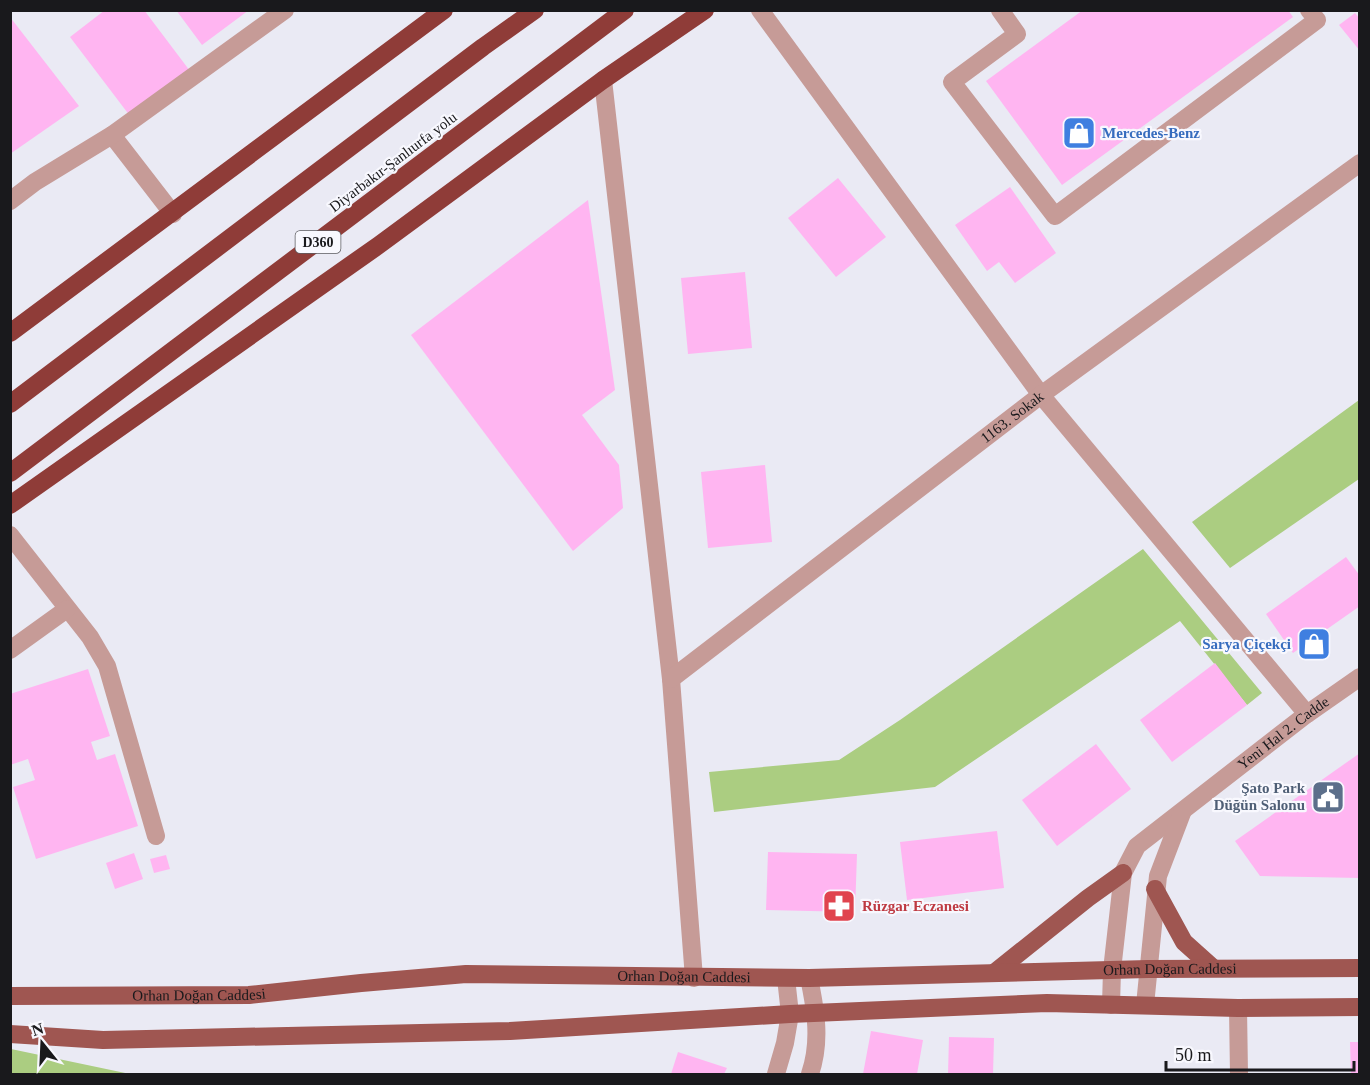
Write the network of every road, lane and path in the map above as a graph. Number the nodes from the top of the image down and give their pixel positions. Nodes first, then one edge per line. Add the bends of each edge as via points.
1 (285, 10) edge
2 (535, 10) edge
3 (626, 10) edge
4 (705, 10) edge
5 (759, 10) edge
6 (1000, 10) edge
7 (1309, 10) edge
8 (440, 11) edge
9 (603, 80) junction
10 (112, 135) junction
11 (1359, 163) edge
12 (10, 201) edge
13 (173, 214) junction
14 (10, 333) edge
15 (1041, 394) junction
16 (10, 404) edge
17 (10, 473) edge
18 (10, 505) edge
19 (10, 535) edge
20 (67, 609) junction
21 (10, 650) edge
22 (1359, 677) edge
23 (671, 679) junction
24 (1307, 714) junction
25 (1182, 813) junction
26 (156, 836) dead end
27 (1123, 873) junction
28 (1155, 889) junction
29 (1212, 968) junction
30 (1359, 968) edge
31 (1148, 969) junction
32 (1112, 970) junction
33 (994, 974) junction
34 (694, 978) junction
35 (786, 978) junction
36 (809, 978) junction
37 (10, 996) edge
38 (1111, 1005) junction
39 (1145, 1005) junction
40 (1359, 1007) edge
41 (1238, 1008) junction
42 (816, 1013) junction
43 (790, 1014) junction
44 (10, 1034) edge
45 (776, 1074) edge
46 (810, 1074) edge
47 (1239, 1074) edge

1 - 10 street
2 - 16 highway
3 - 17 highway, Diyarbakır-Şanlıurfa yolu / D360
4 - 9 highway
5 - 15 street
6 - 7 street via 1017,34 952,82 1055,216 1317,20
8 - 13 highway
9 - 18 highway via 379,245
9 - 23 street
10 - 12 street
10 - 13 street
11 - 15 street, 1163. Sokak
13 - 14 highway
15 - 23 street, 1163. Sokak
15 - 24 street
19 - 20 street
20 - 21 street
20 - 26 street via 107,666
22 - 24 street, Yeni Hal 2. Cadde
23 - 34 street
24 - 25 street, Yeni Hal 2. Cadde
25 - 27 street, Yeni Hal 2. Cadde via 1137,846
25 - 28 street
27 - 32 street, Yeni Hal 2. Cadde
27 - 33 main road
28 - 29 main road via 1184,942
28 - 31 street
29 - 30 main road, Orhan Doğan Caddesi
29 - 31 main road, Orhan Doğan Caddesi
31 - 32 main road, Orhan Doğan Caddesi
31 - 39 street
32 - 33 main road, Orhan Doğan Caddesi
32 - 38 street, Yeni Hal 2. Cadde
33 - 36 main road, Orhan Doğan Caddesi
34 - 35 main road, Orhan Doğan Caddesi
34 - 37 main road, Orhan Doğan Caddesi via 466,974 249,995
35 - 36 main road, Orhan Doğan Caddesi
35 - 43 street
36 - 42 street
38 - 39 main road
38 - 42 main road via 1047,1003
39 - 41 main road
40 - 41 main road
41 - 47 street
42 - 43 main road
42 - 46 street via 817,1041
43 - 44 main road via 510,1031 369,1035 104,1040
43 - 45 street

